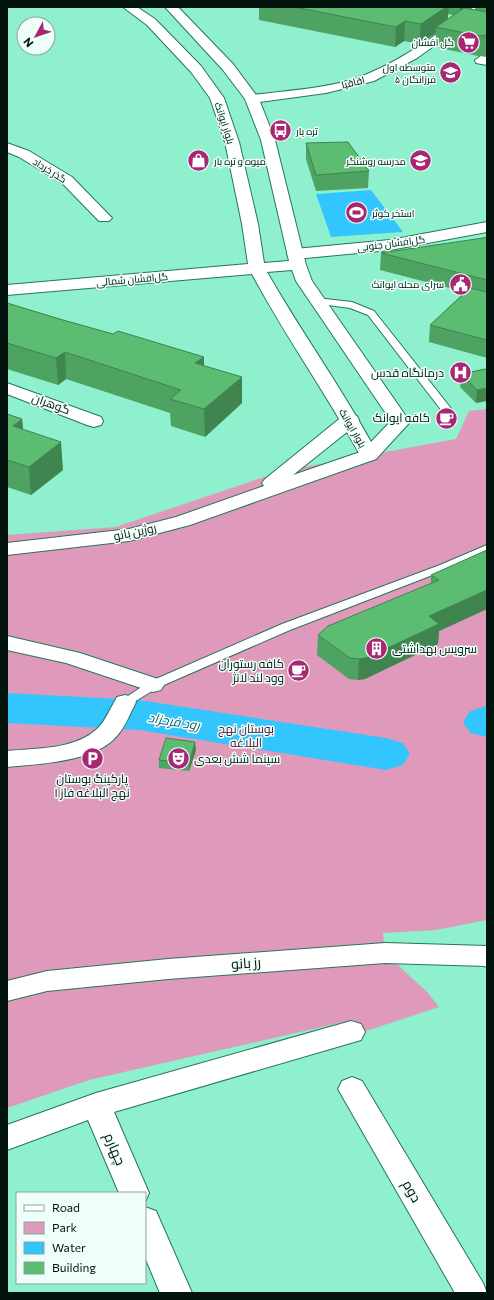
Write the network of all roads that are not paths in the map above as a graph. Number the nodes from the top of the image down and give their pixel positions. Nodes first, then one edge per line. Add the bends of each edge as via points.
1 (171, 7) edge
2 (482, 7) edge
3 (132, 8) edge
4 (446, 19) edge
5 (462, 22) junction
6 (481, 25) edge
7 (252, 98) junction
8 (7, 147) edge
9 (104, 218) dead end
10 (487, 227) edge
11 (487, 237) edge
12 (296, 259) junction
13 (256, 263) junction
14 (7, 280) edge
15 (7, 290) edge
16 (316, 301) junction
17 (7, 388) edge
18 (449, 413) dead end
19 (350, 420) junction
20 (94, 421) dead end
21 (369, 455) junction
22 (259, 494) junction
23 (487, 548) edge
24 (7, 550) edge
25 (7, 643) edge
26 (153, 685) junction
27 (124, 702) joint
28 (7, 758) edge
29 (487, 956) edge
30 (7, 991) edge
31 (351, 1032) dead end
32 (352, 1089) dead end
33 (96, 1106) junction
34 (7, 1138) edge
35 (134, 1192) edge
36 (146, 1222) edge
37 (176, 1293) edge
38 (472, 1293) edge

1 - 7 main road, بلوار ایوانک via 228,67
2 - 5 main road, اقاقیا
3 - 13 main road, بلوار ایوانک via 151,22 196,69 217,98 232,142
4 - 5 main road
5 - 6 main road
5 - 7 main road, اقاقیا via 405,60 369,78 316,91
7 - 12 main road, بلوار ایوانک via 268,140
8 - 9 main road, گذر خرداد via 24,154 67,180
10 - 12 main road, گل‌افشان جنوبی
11 - 12 main road, گل‌افشان جنوبی via 396,255
12 - 13 main road
12 - 16 main road, بلوار ایوانک via 304,282
13 - 14 main road, گل‌افشان شمالی
13 - 15 main road, گل‌افشان شمالی
13 - 19 main road, بلوار ایوانک via 282,314
16 - 18 lane via 352,305 371,313
16 - 21 main road, بلوار ایوانک via 401,422
17 - 20 main road, گوهران
19 - 21 main road, بلوار ایوانک
19 - 22 main road
21 - 22 main road, روژین بانو
22 - 24 main road, روژین بانو via 183,521 129,535
23 - 26 lane via 286,627
25 - 26 main road via 72,658
26 - 27 lane
27 - 28 main road via 107,732 88,744 67,752
29 - 30 main road, رز بانو via 385,953 47,981
31 - 33 main road
32 - 38 main road, دوم
33 - 34 main road
33 - 35 main road, چهارم
36 - 37 main road

